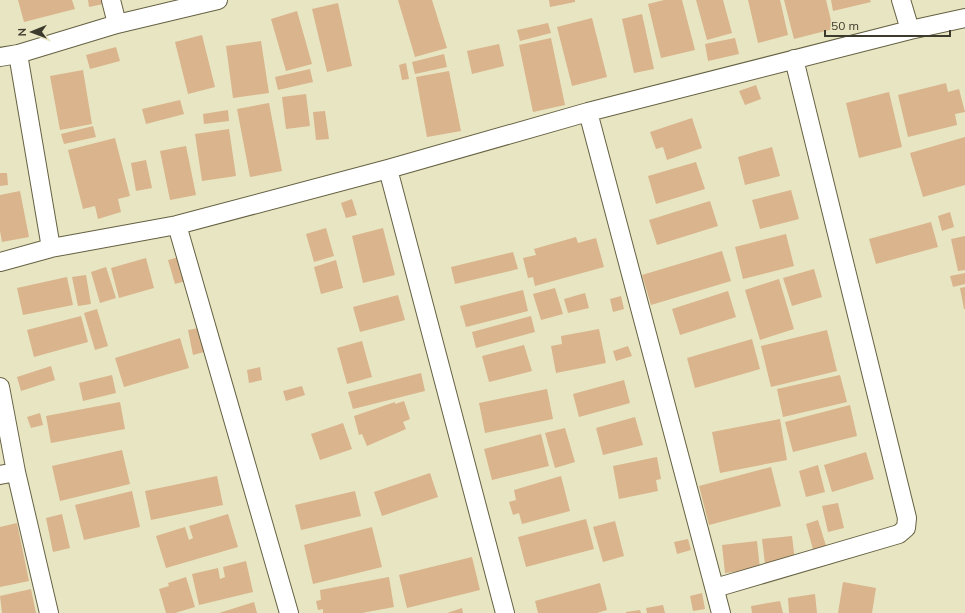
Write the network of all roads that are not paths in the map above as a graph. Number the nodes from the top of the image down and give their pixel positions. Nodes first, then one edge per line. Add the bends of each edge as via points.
1 (111, 0) edge
2 (218, 0) edge
3 (901, 0) edge
4 (965, 18) edge
5 (117, 24) junction
6 (910, 30) junction
7 (18, 54) junction
8 (0, 57) edge
9 (794, 59) junction
10 (588, 112) junction
11 (388, 169) junction
12 (177, 225) junction
13 (51, 248) junction
14 (0, 262) edge
15 (0, 387) edge
16 (8, 473) edge
17 (715, 588) junction
18 (49, 613) edge
19 (289, 613) edge
20 (505, 613) edge
21 (721, 613) edge

1 - 5 street
2 - 5 street
3 - 6 street
4 - 6 street
5 - 7 street
6 - 9 street
7 - 8 street
7 - 13 street
9 - 10 street
9 - 17 street via 907,518 906,528 899,534
10 - 11 street
10 - 17 street
11 - 12 street
11 - 20 street
12 - 13 street
12 - 19 street
13 - 14 street
15 - 16 street
16 - 18 street
17 - 21 street

